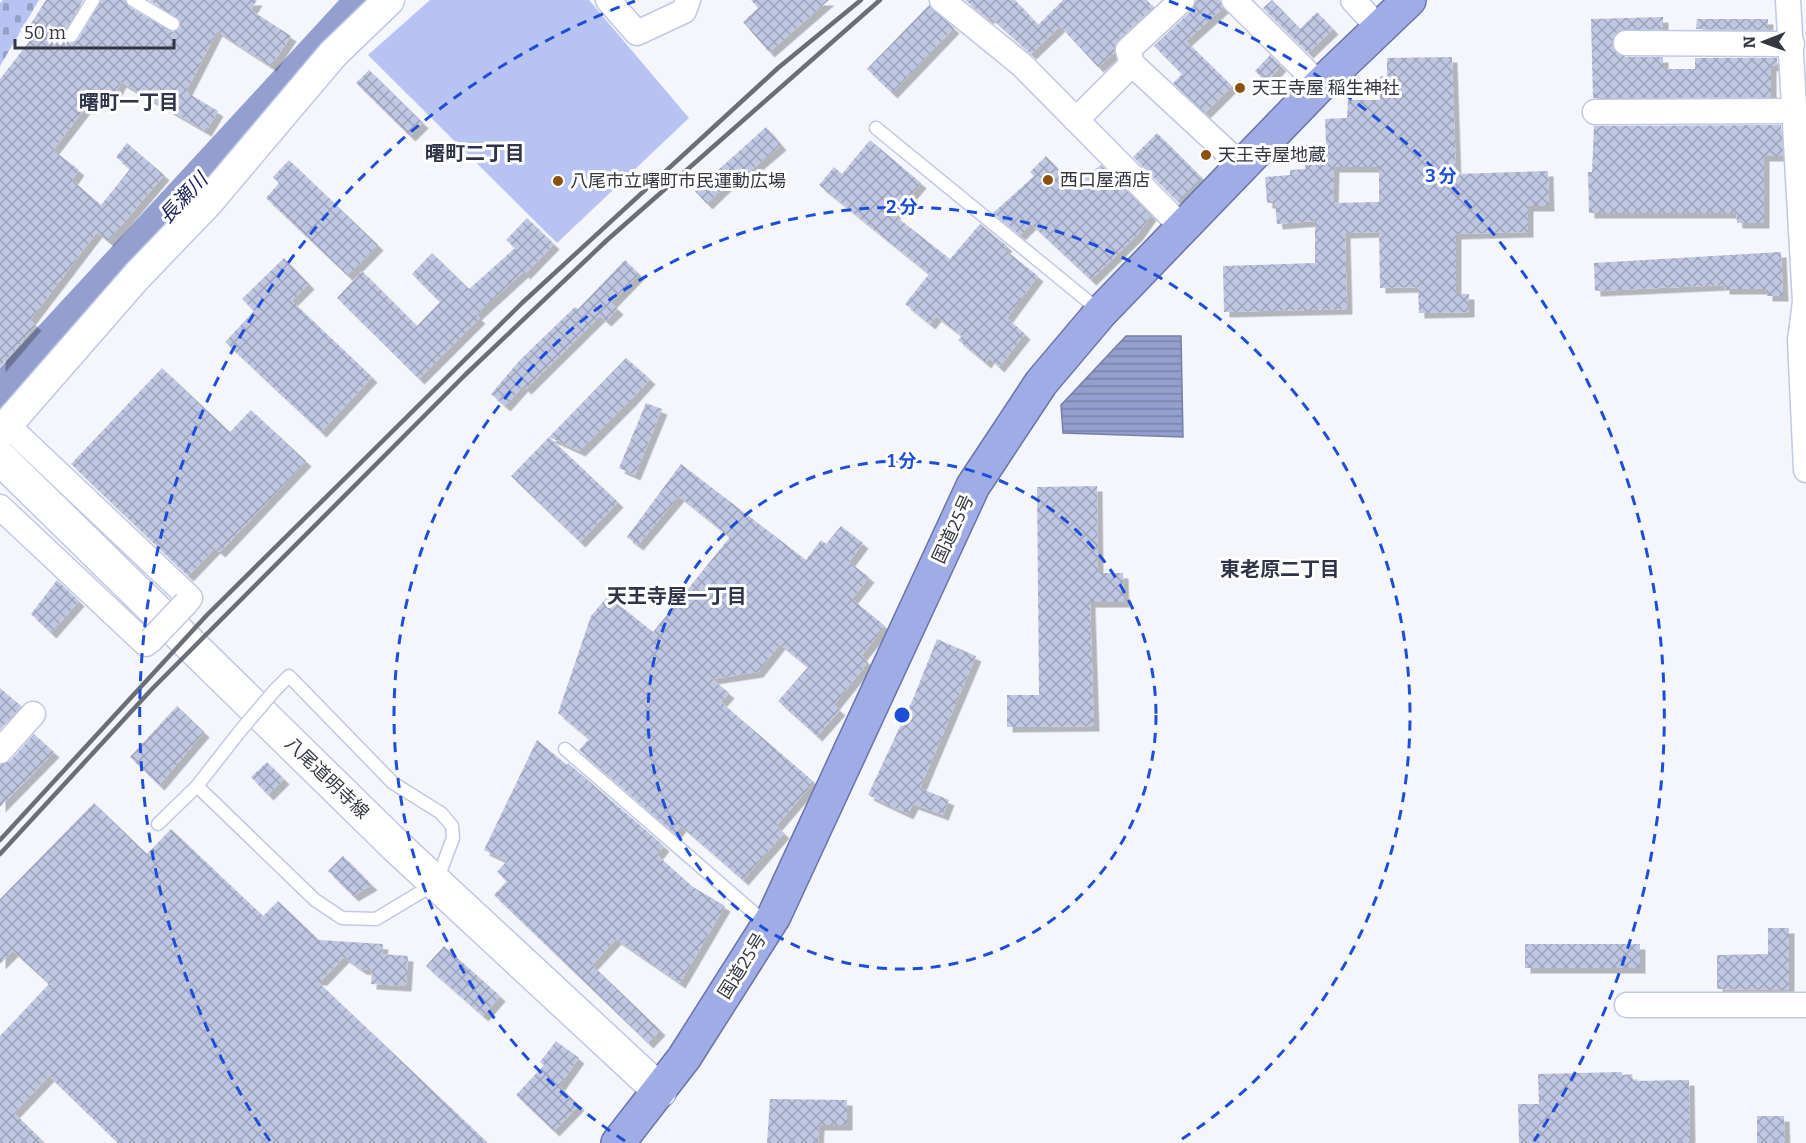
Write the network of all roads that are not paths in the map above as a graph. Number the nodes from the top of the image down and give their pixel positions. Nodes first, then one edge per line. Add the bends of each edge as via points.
1 (93, 0) edge
2 (133, 0) edge
3 (389, 0) edge
4 (609, 0) edge
5 (688, 0) edge
6 (942, 0) edge
7 (1182, 0) edge
8 (1234, 0) edge
9 (1353, 0) edge
10 (1409, 0) edge
11 (1788, 0) edge
12 (173, 24) dead end
13 (1378, 27) junction
14 (72, 36) dead end
15 (1626, 43) dead end
16 (1792, 44) junction
17 (1132, 64) junction
18 (1320, 85) junction
19 (1795, 111) junction
20 (1595, 112) dead end
21 (1076, 120) junction
22 (876, 128) dead end
23 (1242, 166) junction
24 (1183, 228) junction
25 (1101, 312) junction
26 (1803, 340) edge
27 (3, 428) edge
28 (0, 458) edge
29 (1806, 470) edge
30 (0, 507) edge
31 (33, 714) dead end
32 (565, 749) dead end
33 (0, 751) edge
34 (196, 786) junction
35 (158, 824) dead end
36 (436, 883) junction
37 (768, 925) junction
38 (1627, 1005) dead end
39 (1806, 1005) edge
40 (660, 1091) junction
41 (618, 1143) edge

1 - 14 lane
2 - 12 lane
3 - 27 street via 333,54 208,202
4 - 5 street via 637,33 684,11
6 - 21 street via 1022,65
7 - 17 street via 1128,50
8 - 18 street
9 - 13 street
10 - 13 highway, 国道25号
11 - 16 street
13 - 18 highway, 国道25号
15 - 16 street
16 - 19 street
17 - 21 street
17 - 23 street
18 - 23 highway, 国道25号
19 - 20 street
19 - 26 street via 1805,302
21 - 24 street
22 - 25 lane
23 - 24 highway, 国道25号
24 - 25 highway, 国道25号
25 - 37 highway, 国道25号 via 1041,383 973,486
26 - 29 street
27 - 30 street, bridge via 190,598 146,644
28 - 36 main road, 八尾道明寺線
31 - 33 street
32 - 37 lane
34 - 35 lane
34 - 36 lane via 315,900 342,918 376,919
34 - 36 lane, bridge via 289,676 393,783 441,813 452,826 453,838
36 - 40 main road, 八尾道明寺線
37 - 40 highway, 国道25号
38 - 39 street
40 - 41 highway, 国道25号

